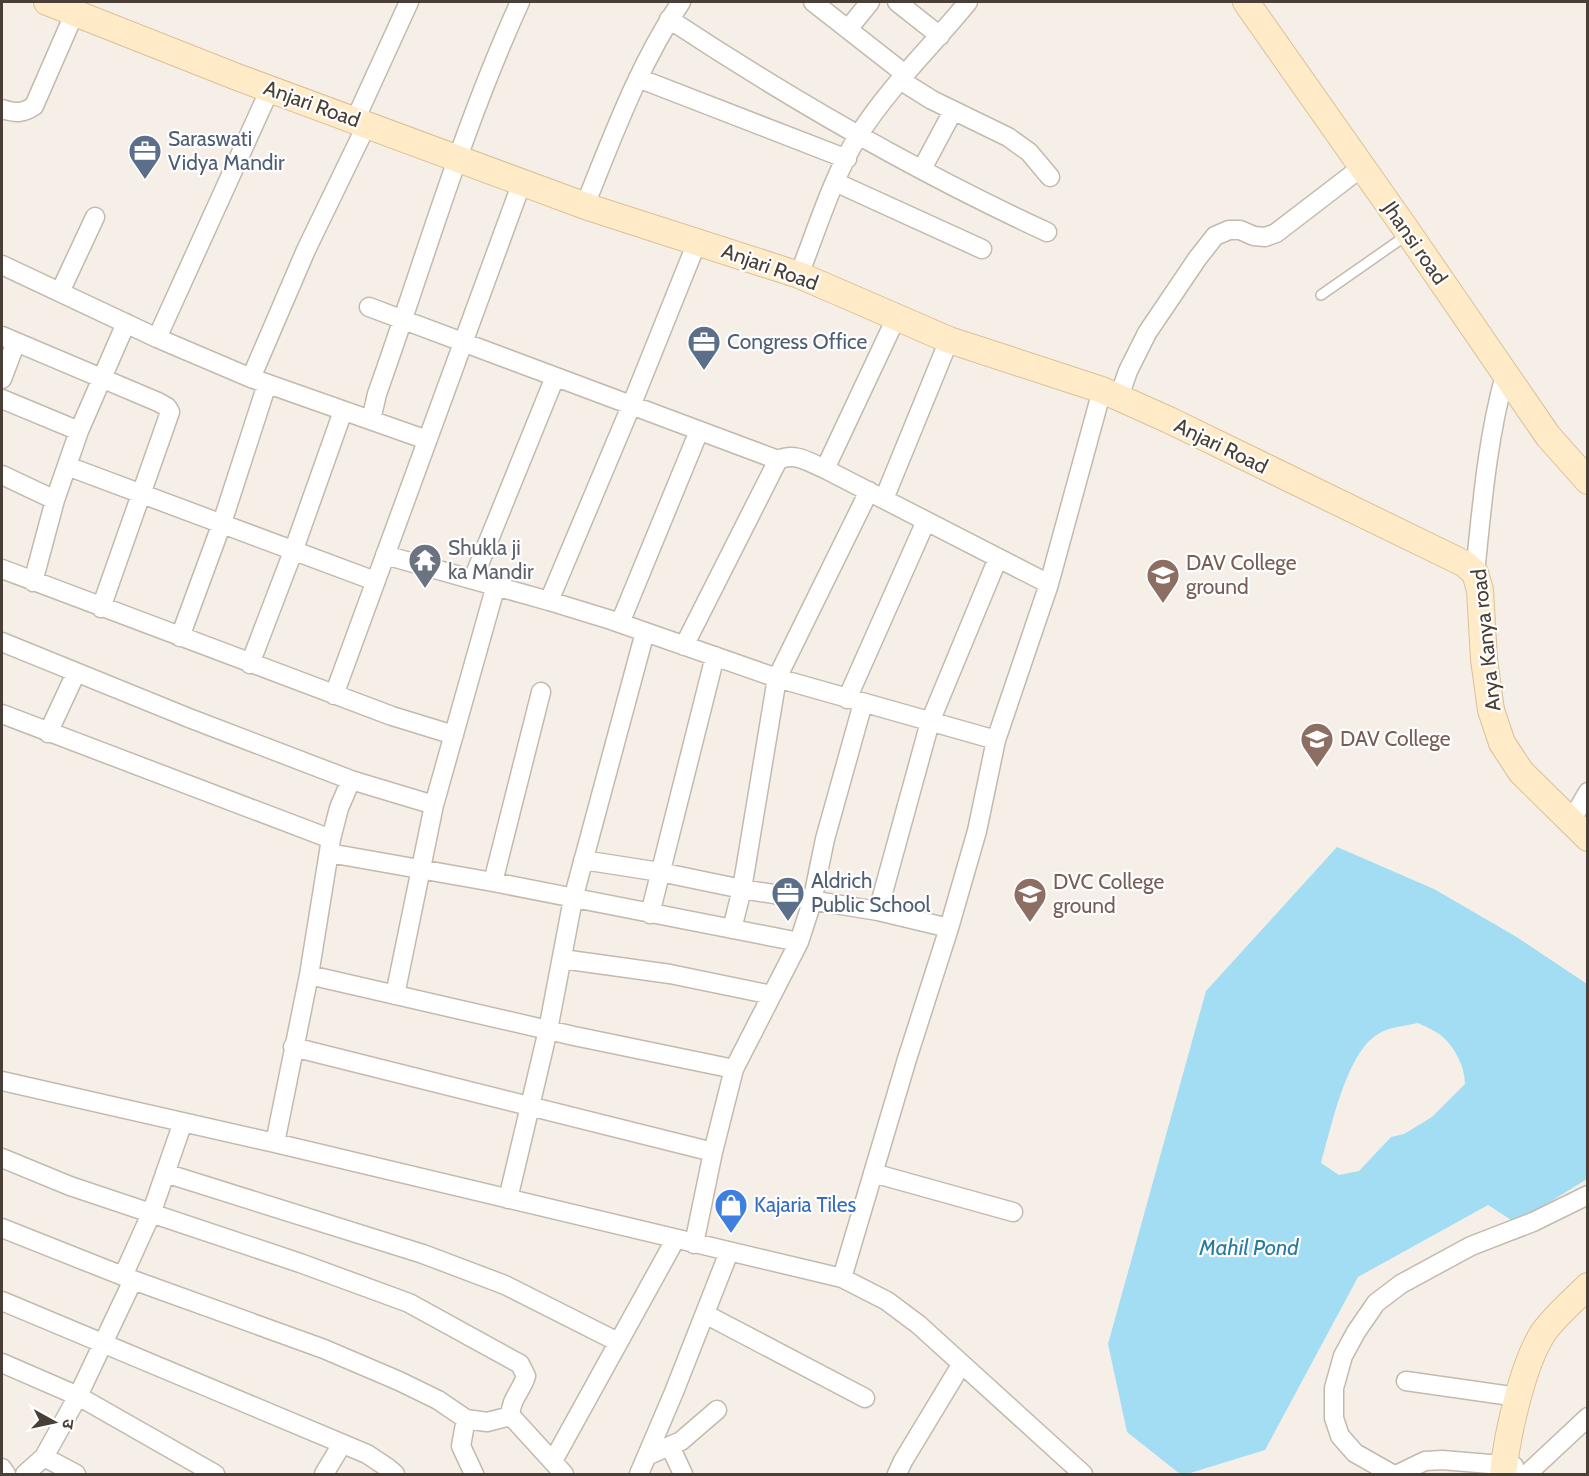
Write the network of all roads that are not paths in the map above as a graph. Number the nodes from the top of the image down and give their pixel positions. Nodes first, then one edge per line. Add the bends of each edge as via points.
1 (47, 2) edge
2 (409, 2) edge
3 (520, 2) edge
4 (681, 2) edge
5 (813, 2) edge
6 (870, 2) edge
7 (897, 2) edge
8 (968, 2) edge
9 (1246, 2) edge
10 (75, 12) junction
11 (669, 19) junction
12 (848, 29) junction
13 (940, 36) junction
14 (903, 77) junction
15 (638, 78) junction
16 (270, 89) junction
17 (2, 109) edge
18 (953, 111) junction
19 (361, 122) junction
20 (859, 136) junction
21 (456, 157) junction
22 (847, 159) junction
23 (1362, 167) junction
24 (922, 169) junction
25 (1050, 177) dead end
26 (522, 182) junction
27 (835, 182) junction
28 (585, 205) junction
29 (95, 218) dead end
30 (1047, 232) dead end
31 (1409, 233) junction
32 (697, 242) junction
33 (982, 249) dead end
34 (2, 265) edge
35 (799, 275) junction
36 (60, 292) junction
37 (1322, 295) dead end
38 (369, 307) dead end
39 (896, 318) junction
40 (404, 319) junction
41 (126, 323) junction
42 (157, 338) junction
43 (9, 339) edge
44 (949, 340) junction
45 (464, 341) junction
46 (1505, 375) junction
47 (555, 377) junction
48 (101, 378) junction
49 (2, 379) edge
50 (259, 381) junction
51 (1110, 393) junction
52 (2, 399) edge
53 (631, 406) junction
54 (343, 411) junction
55 (371, 420) junction
56 (79, 431) junction
57 (699, 431) junction
58 (427, 440) junction
59 (778, 460) junction
60 (67, 465) junction
61 (825, 469) junction
62 (2, 475) edge
63 (1587, 481) edge
64 (142, 493) junction
65 (876, 495) junction
66 (55, 500) junction
67 (927, 521) junction
68 (222, 523) junction
69 (294, 549) junction
70 (385, 555) junction
71 (998, 558) junction
72 (2, 569) edge
73 (1475, 573) junction
74 (473, 579) junction
75 (375, 581) junction
76 (33, 582) junction
77 (1049, 584) junction
78 (496, 585) junction
79 (549, 601) junction
80 (101, 608) junction
81 (620, 623) junction
82 (645, 632) junction
83 (180, 637) junction
84 (2, 642) edge
85 (684, 646) junction
86 (715, 656) junction
87 (250, 664) junction
88 (76, 673) junction
89 (777, 678) junction
90 (541, 692) dead end
91 (334, 695) junction
92 (855, 701) junction
93 (2, 714) edge
94 (930, 722) junction
95 (48, 733) junction
96 (454, 735) junction
97 (996, 740) junction
98 (351, 780) junction
99 (1587, 792) edge
100 (434, 805) junction
101 (1579, 829) edge
102 (330, 846) junction
103 (584, 860) junction
104 (422, 870) junction
105 (660, 872) junction
106 (493, 882) junction
107 (742, 889) junction
108 (573, 899) junction
109 (812, 902) junction
110 (878, 911) junction
111 (650, 914) junction
112 (949, 928) junction
113 (732, 929) junction
114 (799, 942) junction
115 (562, 959) junction
116 (309, 975) junction
117 (395, 995) junction
118 (772, 995) junction
119 (548, 1030) junction
120 (293, 1047) junction
121 (735, 1070) junction
122 (2, 1081) edge
123 (532, 1106) junction
124 (183, 1122) junction
125 (275, 1143) junction
126 (713, 1152) junction
127 (2, 1158) edge
128 (165, 1173) junction
129 (873, 1173) junction
130 (1587, 1195) edge
131 (508, 1199) junction
132 (1013, 1212) dead end
133 (151, 1214) junction
134 (2, 1228) edge
135 (675, 1240) junction
136 (694, 1244) junction
137 (729, 1252) junction
138 (128, 1278) junction
139 (842, 1278) junction
140 (1587, 1286) edge
141 (2, 1301) edge
142 (705, 1314) junction
143 (1544, 1332) junction
144 (102, 1342) junction
145 (618, 1342) junction
146 (2, 1363) edge
147 (961, 1365) junction
148 (1406, 1381) dead end
149 (78, 1396) junction
150 (1518, 1397) junction
151 (865, 1398) dead end
152 (717, 1410) dead end
153 (511, 1416) junction
154 (1587, 1417) edge
155 (466, 1419) junction
156 (342, 1444) junction
157 (670, 1446) junction
158 (648, 1455) junction
159 (44, 1456) junction
160 (2, 1468) edge
161 (559, 1468) edge
162 (1512, 1471) edge
163 (6, 1474) edge
164 (24, 1474) edge
165 (76, 1474) edge
166 (215, 1474) edge
167 (324, 1474) edge
168 (395, 1474) edge
169 (474, 1474) edge
170 (639, 1474) edge
171 (683, 1474) edge
172 (897, 1474) edge
173 (1083, 1474) edge
174 (1392, 1474) edge
175 (1398, 1474) edge

1 - 10 street, Anjari Road
2 - 19 street
3 - 21 street
4 - 11 street
5 - 12 street
6 - 12 street
7 - 13 street
8 - 13 street
9 - 23 street, Jhansi road
10 - 16 street, Anjari Road
10 - 17 street via 34,106 16,113
11 - 15 street
11 - 20 street
12 - 14 street
13 - 14 street
14 - 18 street
14 - 20 street
15 - 22 street
15 - 28 street
16 - 19 street, Anjari Road
16 - 42 street
18 - 24 street
18 - 25 street via 1008,137 1029,152
19 - 21 street, Anjari Road
19 - 50 street via 306,250
20 - 22 street
20 - 24 street
21 - 26 street, Anjari Road
21 - 40 street
22 - 27 street
23 - 31 street, Jhansi road
23 - 51 street via 1276,233 1265,237 1229,230 1215,236
24 - 30 street
26 - 28 street, Anjari Road
26 - 45 street
27 - 33 street
27 - 35 street
28 - 32 street, Anjari Road
29 - 36 street
31 - 37 lane
31 - 46 street, Jhansi road
32 - 35 street, Anjari Road
32 - 53 street
34 - 36 street
35 - 39 street, Anjari Road
36 - 41 street
38 - 40 street
39 - 44 street, Anjari Road
39 - 61 street
40 - 45 street
40 - 55 street
41 - 42 street
41 - 48 street
42 - 50 street
43 - 48 street
43 - 49 street
44 - 51 street, Anjari Road
44 - 65 street
45 - 47 street
45 - 58 street
46 - 63 street, Jhansi road via 1548,436
46 - 73 street, Arya Kanya road via 1485,475
47 - 53 street
47 - 74 street
48 - 56 street
48 - 64 street via 158,402 170,412
50 - 54 street
50 - 68 street
51 - 73 street, Anjari Road via 1447,555
51 - 77 street
52 - 56 street
53 - 57 street
53 - 79 street
54 - 55 street
54 - 69 street
55 - 58 street
56 - 60 street
57 - 59 street
57 - 81 street
58 - 70 street
59 - 61 street via 798,457
59 - 85 street
60 - 64 street
60 - 66 street
61 - 65 street
62 - 66 street
64 - 68 street
64 - 80 street
65 - 67 street
65 - 89 street
66 - 76 street
67 - 71 street
67 - 92 street
68 - 69 street
68 - 83 street
69 - 75 street
69 - 87 street
70 - 74 street
70 - 75 street
71 - 77 street
71 - 94 street
72 - 76 street
73 - 101 street, Arya Kanya road via 1491,710 1502,743 1521,772
74 - 78 street
75 - 91 street
76 - 80 street
77 - 97 street
78 - 79 street
78 - 96 street
79 - 81 street
80 - 83 street
81 - 82 street
82 - 85 street
82 - 103 street
83 - 87 street
84 - 88 street
85 - 86 street
86 - 89 street
86 - 105 street
87 - 91 street
88 - 95 street
88 - 98 street
89 - 92 street
89 - 107 street
90 - 106 street
91 - 96 street
92 - 94 street
92 - 109 street
93 - 95 street
94 - 97 street
94 - 110 street
95 - 102 street
96 - 100 street
97 - 112 street via 977,831
98 - 100 street
98 - 102 street
99 - 101 street
100 - 104 street
102 - 104 street
102 - 116 street
103 - 105 street
103 - 108 street
104 - 106 street
104 - 117 street
105 - 107 street
105 - 111 street
106 - 108 street
107 - 109 street
107 - 113 street
108 - 111 street
108 - 115 street
109 - 110 street
109 - 114 street
110 - 112 street
111 - 113 street
112 - 129 street
113 - 114 street
114 - 118 street
115 - 118 street via 670,974
115 - 119 street
116 - 117 street
116 - 120 street
117 - 119 street
118 - 121 street
119 - 121 street
119 - 123 street
120 - 123 street
120 - 125 street
121 - 126 street
122 - 124 street
123 - 126 street
123 - 131 street
124 - 125 street
124 - 128 street
125 - 131 street
126 - 136 street
127 - 133 street
128 - 133 street
128 - 145 street via 423,1254 505,1286
129 - 132 street
129 - 139 street
130 - 174 street via 1471,1246 1401,1284 1376,1303 1343,1356 1334,1388 1334,1418 1340,1436 1355,1453
131 - 135 street
133 - 138 street
133 - 153 street via 409,1304 520,1364 526,1376 512,1401
134 - 138 street
135 - 136 street
135 - 145 street
136 - 137 street
137 - 139 street
137 - 142 street
138 - 144 street
138 - 155 street via 324,1349 438,1400
139 - 147 street via 887,1301
140 - 143 street
141 - 144 street
142 - 151 street
142 - 158 street
143 - 150 street
143 - 162 street
144 - 149 street
144 - 156 street
145 - 161 street
146 - 149 street
147 - 172 street
147 - 173 street
148 - 150 street
149 - 159 street
149 - 166 street
150 - 162 street
152 - 157 street
153 - 155 street via 487,1422
153 - 161 street
154 - 162 street
155 - 169 street via 461,1446
156 - 167 street
156 - 168 street via 367,1454
157 - 158 street
157 - 171 street
158 - 170 street
159 - 164 street
159 - 165 street
160 - 163 street
162 - 175 street via 1425,1461

